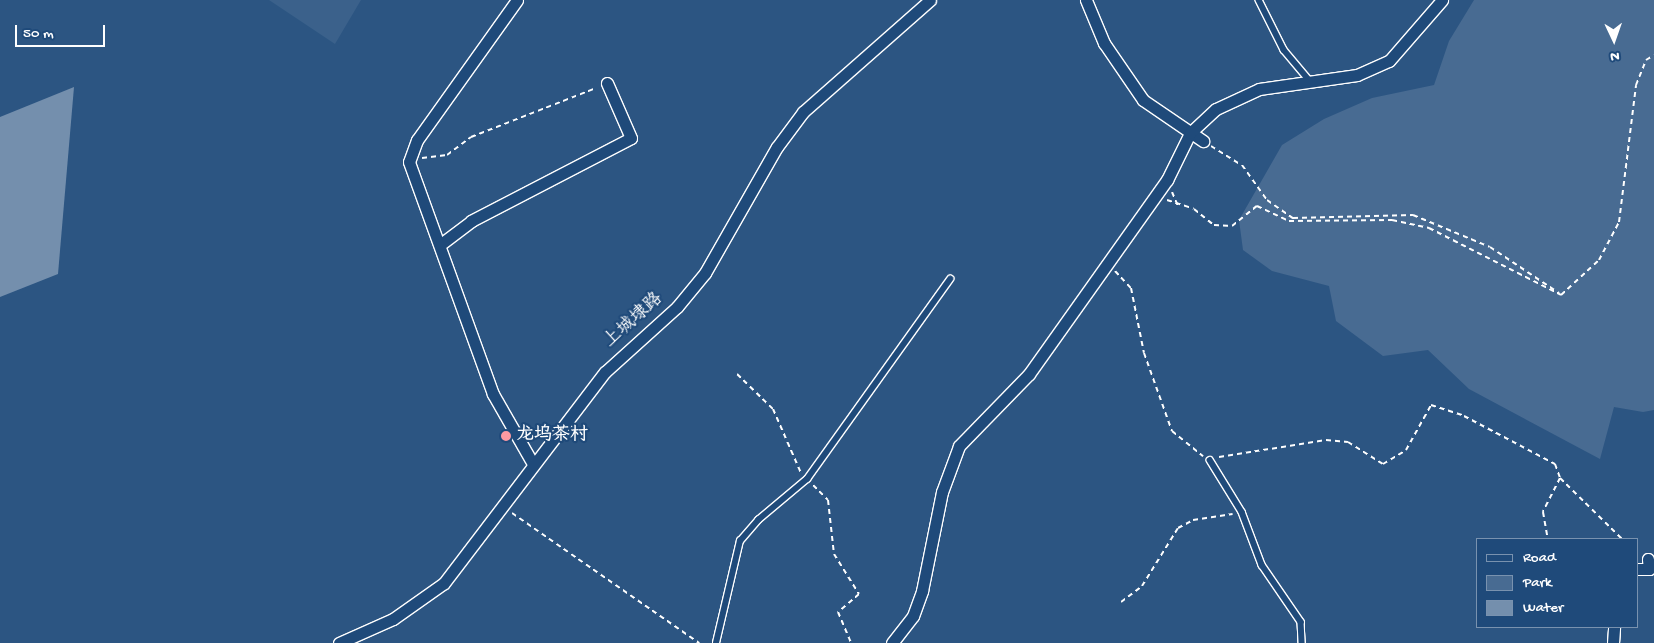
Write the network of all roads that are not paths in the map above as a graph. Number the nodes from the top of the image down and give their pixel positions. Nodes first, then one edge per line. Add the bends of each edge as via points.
1 (516, 0) edge
2 (930, 0) edge
3 (1086, 0) edge
4 (1259, 0) edge
5 (1442, 0) edge
6 (1310, 80) junction
7 (607, 83) road end
8 (1190, 133) junction
9 (1203, 141) road end
10 (441, 244) junction
11 (950, 279) dead end
12 (1210, 460) road end
13 (532, 462) junction
14 (1648, 559) dead end
15 (1639, 570) edge
16 (1614, 628) edge
17 (339, 643) edge
18 (716, 643) edge
19 (892, 643) edge
20 (1302, 643) edge
21 (1614, 643) edge

1 - 10 street via 416,140 409,159
2 - 13 street, 上城埭路 via 803,112 776,147 704,274 677,308 605,372
3 - 8 street via 1104,44 1143,100
4 - 6 lane via 1284,50
5 - 6 street via 1389,61 1357,76
6 - 8 street via 1259,89 1216,109
7 - 10 street via 632,138 471,220
8 - 9 street
8 - 19 street via 1158,194 1029,374 959,446 942,492 922,591 912,616
10 - 13 street via 493,394
11 - 18 lane via 807,479 758,520 740,541
12 - 20 lane via 1242,512 1262,565 1301,622
13 - 17 street, 上城埭路 via 505,508 444,583 393,619
14 - 15 street via 1650,569
16 - 21 street

